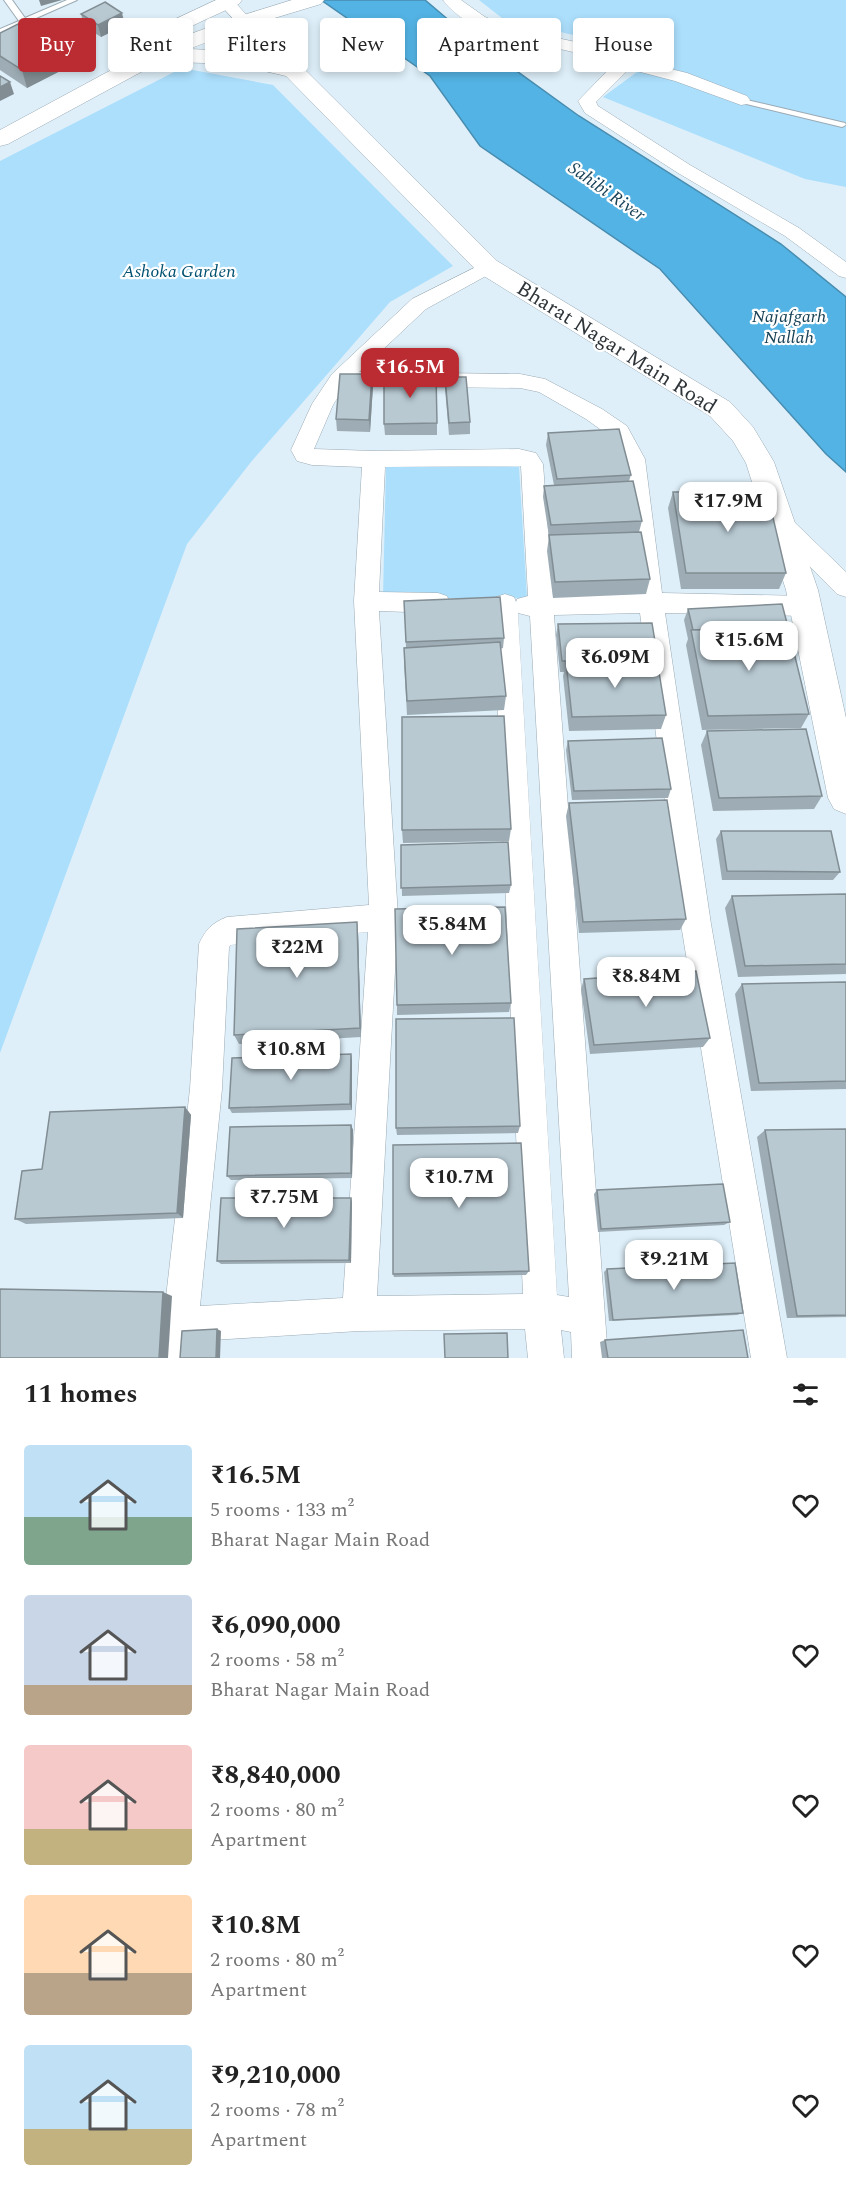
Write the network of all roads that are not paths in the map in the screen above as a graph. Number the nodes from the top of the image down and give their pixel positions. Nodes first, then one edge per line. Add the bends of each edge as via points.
1 (8, 0) edge
2 (73, 0) edge
3 (314, 0) edge
4 (450, 0) edge
5 (231, 6) edge
6 (21, 18) edge
7 (30, 18) edge
8 (242, 18) edge
9 (18, 23) edge
10 (193, 31) edge
11 (0, 32) edge
12 (573, 46) edge
13 (125, 72) edge
14 (293, 72) edge
15 (613, 72) edge
16 (658, 72) edge
17 (741, 100) joint
18 (0, 118) edge
19 (842, 125) dead end
20 (0, 139) edge
21 (488, 267) junction
22 (846, 272) edge
23 (339, 379) junction
24 (374, 459) junction
25 (780, 522) junction
26 (846, 587) edge
27 (366, 602) junction
28 (652, 603) junction
29 (482, 604) junction
30 (805, 606) junction
31 (540, 607) junction
32 (846, 798) edge
33 (384, 917) junction
34 (541, 1311) junction
35 (359, 1314) junction
36 (587, 1316) junction
37 (181, 1324) junction
38 (177, 1358) edge
39 (546, 1358) edge
40 (590, 1358) edge
41 (769, 1358) edge

1 - 6 lane
2 - 7 lane
3 - 5 street via 284,9
4 - 12 street via 491,26
5 - 8 street, Bharat Nagar Main Road
5 - 10 street
5 - 18 street
9 - 11 lane
13 - 20 street
14 - 21 street, Bharat Nagar Main Road
15 - 22 street via 586,100 591,109 792,232
16 - 17 street
17 - 19 lane
21 - 23 street via 419,304
21 - 25 street, Bharat Nagar Main Road via 720,409 760,462
23 - 24 street via 302,450 312,457
23 - 28 street via 520,381 545,386 594,414 619,432 634,459
24 - 27 street
24 - 31 street via 528,459 532,464
25 - 26 street
25 - 30 street, Bharat Nagar Main Road
27 - 29 street
27 - 33 street
28 - 30 street
28 - 31 street
28 - 41 street via 696,924
29 - 31 street
29 - 34 street
30 - 32 street, Bharat Nagar Main Road
31 - 36 street
33 - 35 street
33 - 37 street via 228,931 214,944 206,1089
34 - 35 street
34 - 36 street
34 - 39 street
35 - 37 street
36 - 40 street
37 - 38 street

